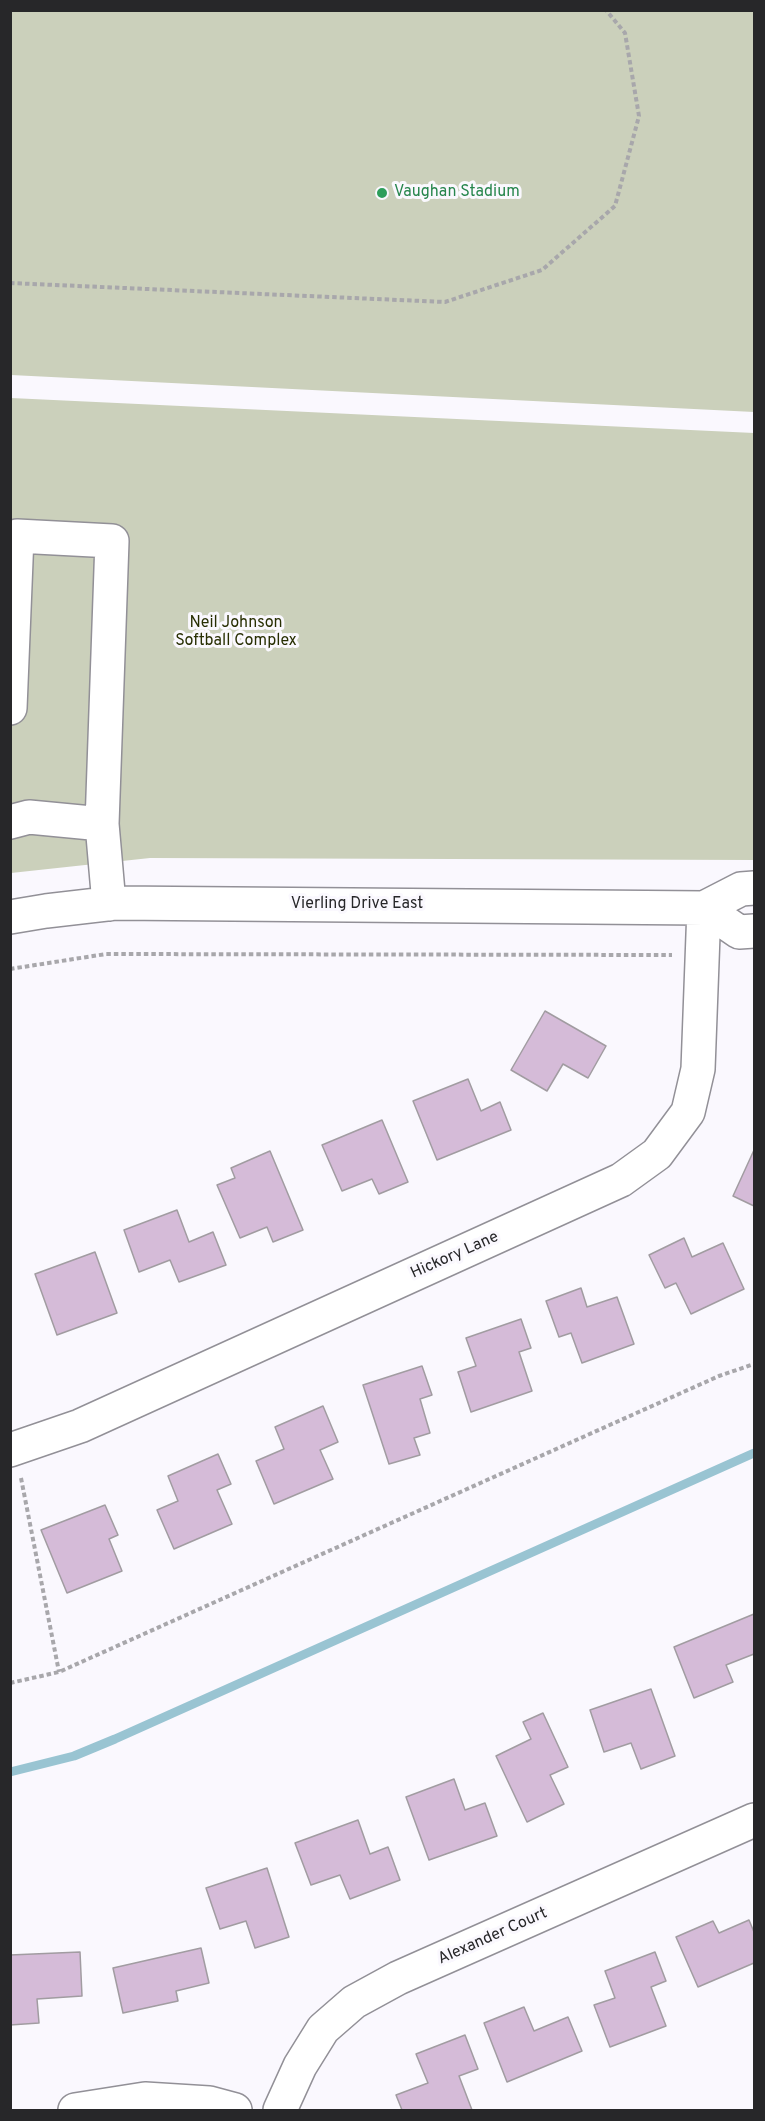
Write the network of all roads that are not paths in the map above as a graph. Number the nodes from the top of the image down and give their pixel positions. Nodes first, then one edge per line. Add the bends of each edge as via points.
1 (10, 708) edge
2 (10, 822) edge
3 (102, 824) junction
4 (754, 888) edge
5 (109, 904) junction
6 (704, 908) junction
7 (10, 917) edge
8 (754, 931) edge
9 (13, 1450) edge
10 (754, 1820) edge
11 (75, 2110) edge
12 (235, 2110) edge
13 (280, 2110) edge

1 - 3 street via 17,536 112,541
2 - 3 street via 30,817
3 - 5 street
4 - 6 street, Vierling Drive East via 741,889
5 - 6 street, Vierling Drive East
5 - 7 street, Vierling Drive East
6 - 8 street via 739,932
6 - 9 street, Hickory Lane via 699,1069 688,1112 657,1154 621,1180 80,1426
10 - 13 street, Alexander Court via 398,1978 354,2002 323,2030 300,2066
11 - 12 street via 145,2100 209,2103

